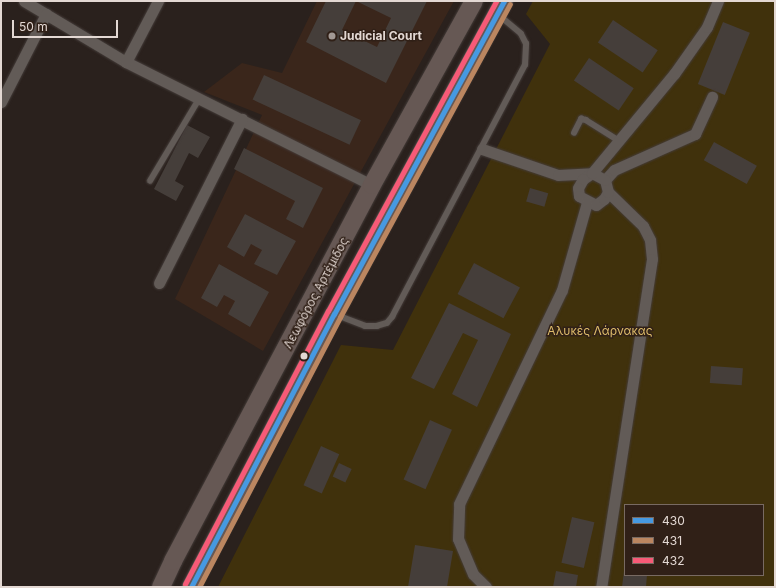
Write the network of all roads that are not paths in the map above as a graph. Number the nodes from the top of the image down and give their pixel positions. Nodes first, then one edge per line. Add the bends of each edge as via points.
1 (24, 1) edge
2 (158, 1) edge
3 (718, 1) edge
4 (473, 2) edge
5 (500, 8) edge
6 (46, 14) junction
7 (126, 62) junction
8 (712, 97) dead end
9 (199, 99) junction
10 (1, 102) edge
11 (242, 119) junction
12 (574, 133) dead end
13 (618, 140) junction
14 (482, 149) junction
15 (592, 173) junction
16 (605, 180) junction
17 (150, 181) dead end
18 (372, 185) junction
19 (608, 192) junction
20 (587, 202) junction
21 (159, 283) dead end
22 (312, 302) junction
23 (334, 314) junction
24 (162, 587) edge
25 (191, 587) edge
26 (486, 587) edge
27 (601, 587) edge

1 - 6 street
2 - 7 street
3 - 13 street via 707,27 674,74
4 - 5 main road
4 - 18 main road, Λεωφόρος Αρτέμιδος
5 - 14 lane via 521,34 526,52 518,78
5 - 23 main road
6 - 7 street
6 - 10 street
7 - 9 street
8 - 16 street via 695,134 614,170
9 - 11 street
9 - 17 lane
11 - 18 street
11 - 21 street
12 - 13 lane via 581,119
13 - 15 street
14 - 15 street via 558,175
14 - 23 lane via 387,323 365,326
15 - 16 street
15 - 20 street via 583,179 578,188 579,196
16 - 19 street
18 - 22 main road, Λεωφόρος Αρτέμιδος
19 - 20 street via 596,205
19 - 27 street via 643,226 650,240 652,259
20 - 26 street via 562,290 459,504 458,539 473,574
22 - 23 main road
22 - 24 main road, Λεωφόρος Αρτέμιδος via 173,561
23 - 25 main road

